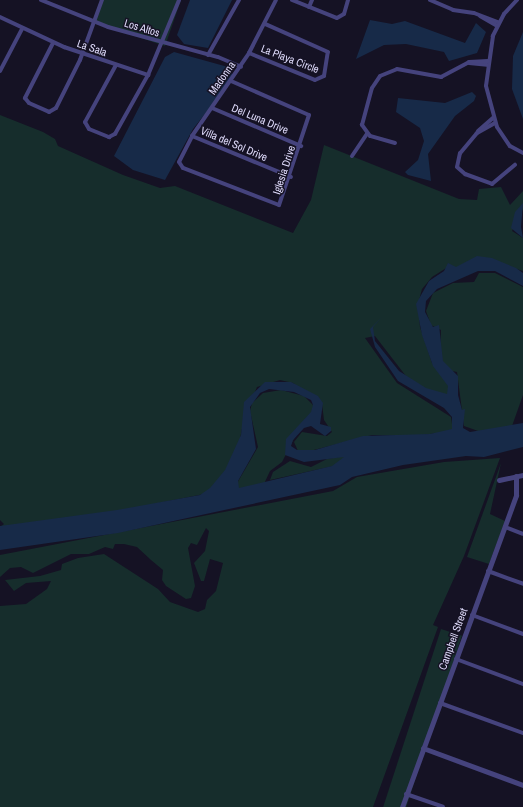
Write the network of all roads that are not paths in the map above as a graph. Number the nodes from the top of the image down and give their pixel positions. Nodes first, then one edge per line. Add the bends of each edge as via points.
1 (40, 0) edge
2 (102, 0) edge
3 (179, 0) edge
4 (239, 0) edge
5 (276, 0) edge
6 (292, 0) edge
7 (312, 0) edge
8 (348, 0) edge
9 (430, 0) edge
10 (517, 0) edge
11 (309, 7) junction
12 (0, 17) edge
13 (94, 22) junction
14 (265, 24) junction
15 (498, 24) junction
16 (22, 29) junction
17 (53, 43) junction
18 (162, 43) junction
19 (249, 53) junction
20 (83, 54) junction
21 (208, 54) junction
22 (487, 63) junction
23 (116, 65) junction
24 (241, 67) junction
25 (0, 72) edge
26 (148, 76) junction
27 (231, 81) junction
28 (212, 108) junction
29 (493, 118) junction
30 (495, 123) junction
31 (477, 133) junction
32 (367, 134) junction
33 (192, 136) junction
34 (394, 143) dead end
35 (301, 146) junction
36 (523, 153) edge
37 (352, 156) dead end
38 (179, 164) joint
39 (515, 165) dead end
40 (291, 177) junction
41 (523, 475) edge
42 (516, 476) junction
43 (499, 480) dead end
44 (505, 527) junction
45 (523, 534) edge
46 (488, 571) junction
47 (523, 584) edge
48 (472, 615) junction
49 (523, 634) edge
50 (456, 659) junction
51 (523, 684) edge
52 (440, 703) junction
53 (523, 734) edge
54 (423, 748) junction
55 (523, 785) edge
56 (406, 794) junction
57 (402, 807) edge
58 (443, 807) edge

1 - 13 street, Los Altos
2 - 13 street
3 - 18 street
4 - 21 street
5 - 14 street, Madonna
6 - 11 street
7 - 11 street
8 - 11 street via 340,18
9 - 15 street via 453,10 476,13
10 - 15 street
12 - 16 street, La Sala
13 - 18 street, Los Altos
13 - 20 street
14 - 19 street, Madonna
14 - 19 street, La Playa Circle via 327,51 330,56 324,76 314,80
15 - 22 street
16 - 17 street, La Sala
16 - 25 street
17 - 20 street, La Sala
17 - 20 street via 25,96 29,104 47,111 55,109
18 - 21 street, Los Altos
18 - 26 street
19 - 24 street, Madonna
20 - 23 street, La Sala
21 - 24 street, Los Altos
22 - 29 street via 487,94
22 - 32 street via 463,64 441,76 400,69 382,74 374,85 363,117
23 - 26 street, La Sala
23 - 26 street via 85,122 89,129 107,136 115,134
24 - 27 street, Madonna
27 - 28 street, Madonna
27 - 35 street, Iglesia Drive via 308,114
28 - 33 street, Madonna
28 - 35 street, Del Luna Drive
29 - 30 street
29 - 31 street
30 - 31 street
30 - 36 street via 508,144
31 - 39 street via 457,157 460,171 492,184
32 - 34 street
32 - 37 street
33 - 38 street, Madonna
33 - 40 street, Villa del Sol Drive
35 - 40 street, Iglesia Drive
38 - 40 street, Iglesia Drive via 276,206 283,201
41 - 42 street
42 - 43 street
42 - 44 street, Campbell Street via 516,495
44 - 45 street
44 - 46 street, Campbell Street
46 - 47 street
46 - 48 street, Campbell Street
48 - 49 street
48 - 50 street, Campbell Street
50 - 51 street
50 - 52 street, Campbell Street
52 - 53 street
52 - 54 street, Campbell Street
54 - 55 street
54 - 56 street, Campbell Street
56 - 57 street, Campbell Street
56 - 58 street

